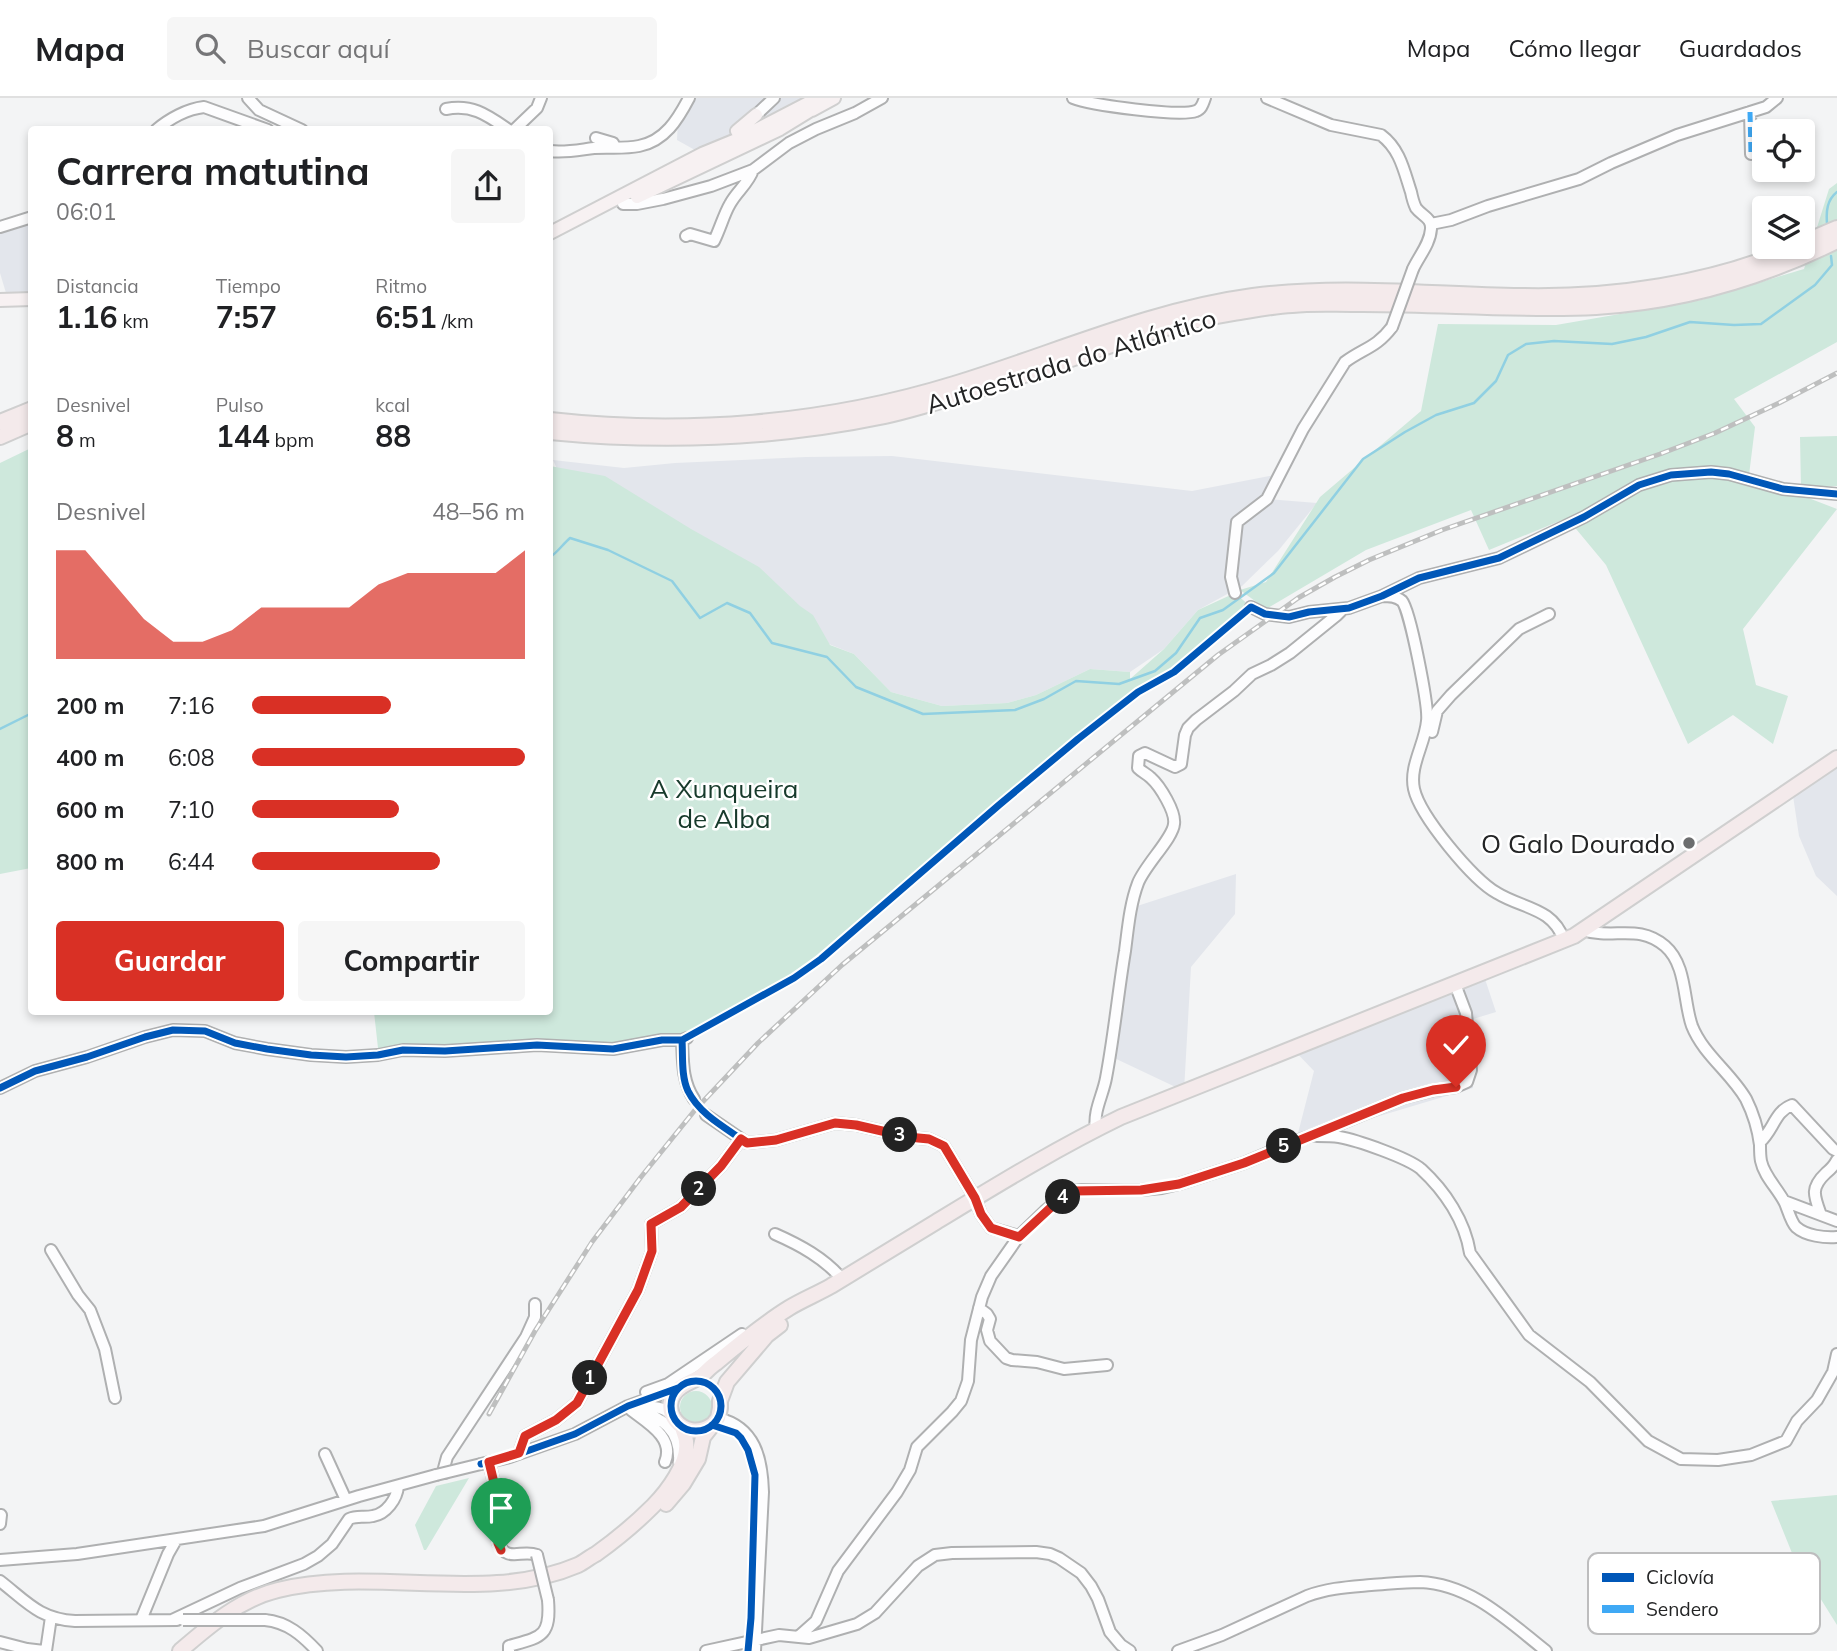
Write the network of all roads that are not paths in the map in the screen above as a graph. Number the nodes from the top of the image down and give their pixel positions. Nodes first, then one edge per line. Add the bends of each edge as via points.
1 (248, 98) edge
2 (541, 98) edge
3 (689, 98) edge
4 (835, 98) edge
5 (882, 98) edge
6 (1073, 98) edge
7 (1205, 98) edge
8 (1267, 98) edge
9 (1777, 98) edge
10 (769, 99) edge
11 (459, 103) edge
12 (815, 104) edge
13 (446, 109) dead end
14 (1750, 112) junction
15 (759, 121) junction
16 (161, 126) edge
17 (257, 126) edge
18 (293, 126) edge
19 (503, 126) edge
20 (518, 126) edge
21 (739, 134) junction
22 (596, 138) dead end
23 (615, 148) junction
24 (553, 151) edge
25 (1751, 154) dead end
26 (752, 170) junction
27 (689, 173) junction
28 (623, 204) junction
29 (28, 218) edge
30 (1431, 224) junction
31 (0, 227) edge
32 (1837, 228) edge
33 (553, 231) edge
34 (686, 236) dead end
35 (1815, 237) edge
36 (553, 239) edge
37 (1837, 241) edge
38 (1763, 259) edge
39 (28, 293) edge
40 (0, 294) edge
41 (28, 299) edge
42 (0, 300) edge
43 (28, 411) edge
44 (553, 419) edge
45 (0, 422) edge
46 (28, 425) edge
47 (553, 432) edge
48 (0, 437) edge
49 (1837, 494) edge
50 (1235, 593) dead end
51 (1382, 596) junction
52 (1251, 607) dead end
53 (1343, 609) junction
54 (1549, 614) dead end
55 (1422, 740) junction
56 (1837, 758) edge
57 (1583, 930) junction
58 (1564, 940) junction
59 (1455, 984) junction
60 (0, 1088) edge
61 (694, 1099) tunnel mouth
62 (706, 1115) tunnel mouth
63 (1096, 1129) junction
64 (1313, 1135) junction
65 (741, 1139) junction
66 (1760, 1142) junction
67 (1837, 1151) edge
68 (1837, 1160) edge
69 (975, 1198) junction
70 (1784, 1200) junction
71 (1821, 1215) junction
72 (1837, 1221) edge
73 (775, 1234) dead end
74 (1019, 1237) junction
75 (1837, 1237) edge
76 (51, 1250) dead end
77 (842, 1279) junction
78 (829, 1287) junction
79 (535, 1304) dead end
80 (979, 1308) junction
81 (761, 1328) junction
82 (1837, 1354) edge
83 (1107, 1365) dead end
84 (683, 1385) junction
85 (115, 1398) dead end
86 (720, 1401) junction
87 (629, 1407) junction
88 (677, 1421) junction
89 (715, 1421) junction
90 (519, 1453) junction
91 (326, 1454) dead end
92 (665, 1462) dead end
93 (485, 1463) junction
94 (678, 1472) junction
95 (441, 1474) junction
96 (398, 1486) junction
97 (346, 1500) junction
98 (1, 1515) edge
99 (0, 1524) edge
100 (176, 1540) junction
101 (0, 1560) edge
102 (579, 1564) junction
103 (2, 1587) edge
104 (51, 1618) junction
105 (141, 1620) junction
106 (177, 1620) junction
107 (804, 1637) junction
108 (0, 1642) edge
109 (756, 1646) edge
110 (45, 1651) edge
111 (180, 1651) edge
112 (317, 1651) edge
113 (509, 1651) edge
114 (706, 1651) edge
115 (813, 1651) edge
116 (1130, 1651) edge
117 (1178, 1651) edge
118 (1546, 1651) edge

1 - 18 street via 259,110
2 - 20 street
3 - 23 street via 662,136 637,147
4 - 12 main road
5 - 26 street via 816,129
6 - 7 street via 1118,108 1184,113 1200,109
8 - 30 street via 1331,125 1388,140 1396,150 1416,208
9 - 14 street
10 - 15 street
11 - 13 street
11 - 19 street
12 - 15 main road
12 - 21 main road via 750,137
12 - 27 main road via 780,129
14 - 25 street
14 - 30 street via 1677,135 1579,179
15 - 21 main road
16 - 17 street via 204,107
21 - 27 main road via 737,144
21 - 33 main road
22 - 23 street
23 - 24 street
26 - 28 street via 663,199
26 - 34 street via 714,241
27 - 28 main road
28 - 36 main road
29 - 31 street
30 - 50 street, bridge via 1429,240 1392,327 1377,343 1345,362 1266,499 1237,522 1231,577
32 - 35 highway
37 - 47 highway, Autoestrada do Atlántico via 1745,279 1672,298 1597,307 1294,304 1231,313 1107,346 923,406 811,428 699,438
38 - 44 highway, Autoestrada do Atlántico via 1668,285 1623,292 1521,296 1343,289 1233,299 1133,323 950,385 794,418 667,426
39 - 40 main road
41 - 42 main road
43 - 45 highway
46 - 48 highway
49 - 51 street via 1783,489 1729,474 1671,475 1639,485 1499,558 1419,578
51 - 53 street
51 - 55 street via 1399,599 1408,615 1427,702
52 - 53 street via 1289,617
53 - 63 street via 1196,720 1185,735 1181,764 1170,766 1148,754 1139,757 1138,768 1158,786 1175,822 1143,872 1130,908
54 - 55 street via 1519,629 1492,654 1441,706 1432,733
55 - 58 street via 1413,787 1432,825 1484,884 1550,918
56 - 57 highway
57 - 58 highway
57 - 66 street via 1639,932 1671,952 1698,1040 1738,1086 1752,1111
58 - 59 highway
59 - 63 highway
59 - 64 street via 1466,1013 1471,1070 1467,1082 1403,1098
60 - 61 street via 35,1071 173,1030 205,1031 235,1043 325,1057 537,1045 613,1049 685,1039 683,1066
62 - 65 street
63 - 69 highway
64 - 74 street via 1244,1163 1162,1188 1074,1191
64 - 82 street via 1339,1137 1400,1157 1420,1169 1445,1196 1458,1216 1470,1253 1529,1335 1590,1382 1648,1441 1681,1459 1751,1455 1786,1441 1817,1400 1833,1372
65 - 69 street via 747,1143 776,1140 835,1123 929,1139 944,1146
65 - 90 street via 681,1207 651,1224 652,1251 638,1290 577,1403 525,1436
66 - 67 street via 1783,1108 1792,1105
66 - 70 street via 1761,1163
68 - 71 street via 1816,1182
69 - 74 street via 991,1228
69 - 77 highway
70 - 71 street
70 - 75 street via 1795,1227
71 - 72 street
73 - 77 street via 830,1265
74 - 80 street via 991,1276
76 - 85 street via 90,1310 105,1349
77 - 78 highway
78 - 81 highway
78 - 86 highway via 767,1335 727,1382
79 - 95 street via 526,1337 447,1457
80 - 83 street via 990,1319 990,1341 1006,1358 1065,1369
80 - 107 street via 961,1401 917,1447 897,1492 838,1571
81 - 84 highway
81 - 87 street via 752,1328 667,1384 641,1394
84 - 86 highway via 699,1381 715,1391
84 - 87 street
84 - 88 highway via 672,1398
86 - 89 highway
87 - 88 street via 657,1407
87 - 90 street via 575,1434
87 - 92 street via 664,1437
87 - 94 street via 668,1425 677,1438
88 - 89 highway via 693,1431
88 - 94 highway via 687,1443
89 - 102 highway via 683,1484 651,1521 630,1538
89 - 109 street via 732,1421 745,1432 762,1468
90 - 93 street
91 - 97 street
93 - 95 street, bridge
93 - 113 street, bridge via 496,1491 501,1550 537,1555 548,1600 550,1622 542,1633 509,1646
94 - 102 highway via 658,1501 626,1532
95 - 96 street
96 - 97 street
96 - 106 street via 381,1513 349,1518 318,1556
97 - 100 street via 264,1526
98 - 99 street
100 - 101 street
100 - 105 street
102 - 111 highway via 518,1581 352,1580 277,1590 236,1608
103 - 104 street
104 - 105 street
104 - 110 street
105 - 106 street
106 - 112 street, bridge via 278,1622
107 - 109 street via 783,1635
107 - 115 street
107 - 116 street via 864,1622 918,1566 936,1555 1043,1552 1081,1573 1098,1599 1110,1632
108 - 110 street
109 - 114 street
117 - 118 street via 1322,1591 1421,1582 1473,1596

